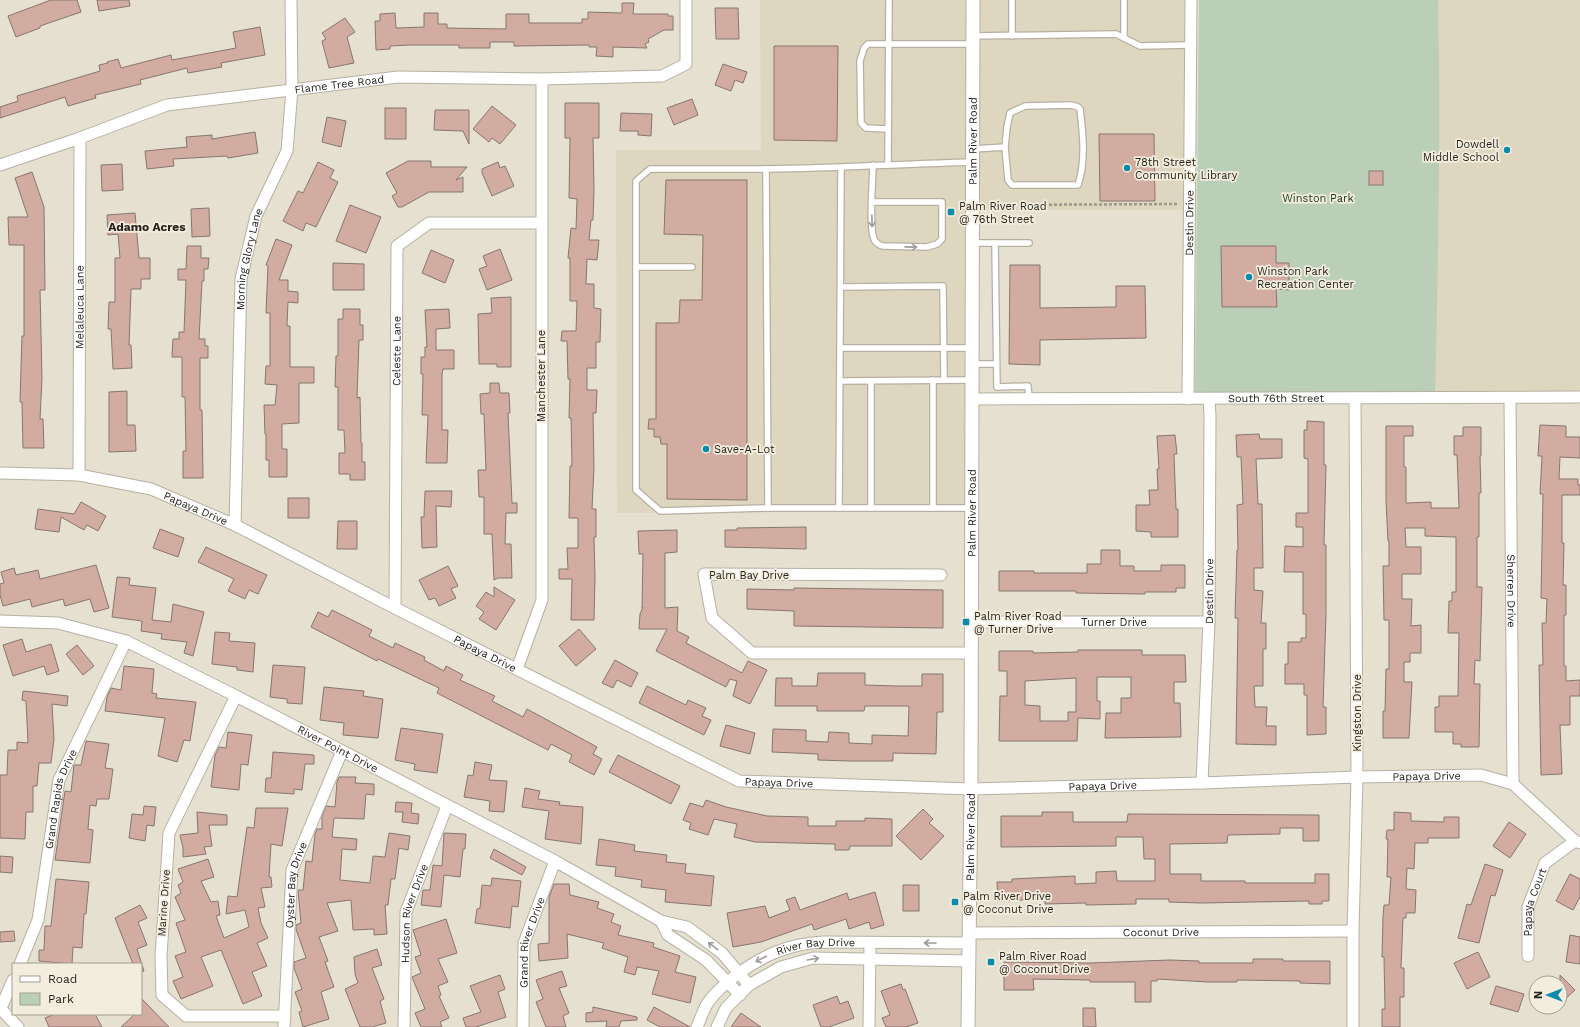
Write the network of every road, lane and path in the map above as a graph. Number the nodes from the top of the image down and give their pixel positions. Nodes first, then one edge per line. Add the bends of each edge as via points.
1 (291, 0) edge
2 (686, 0) edge
3 (889, 0) edge
4 (973, 0) edge
5 (1012, 0) edge
6 (1124, 0) edge
7 (1191, 0) edge
8 (1012, 36) junction
9 (1124, 38) junction
10 (973, 40) junction
11 (888, 44) junction
12 (1190, 45) junction
13 (542, 78) junction
14 (292, 89) junction
15 (888, 129) junction
16 (80, 138) junction
17 (1005, 147) junction
18 (973, 156) junction
19 (0, 164) edge
20 (888, 164) junction
21 (873, 165) junction
22 (841, 168) junction
23 (766, 169) junction
24 (872, 202) junction
25 (1190, 203) junction
26 (994, 205) dead end
27 (541, 223) junction
28 (973, 243) junction
29 (995, 243) junction
30 (1029, 243) dead end
31 (692, 267) dead end
32 (636, 268) junction
33 (841, 287) junction
34 (840, 348) junction
35 (945, 348) junction
36 (972, 348) junction
37 (972, 364) junction
38 (996, 364) junction
39 (933, 380) junction
40 (944, 380) junction
41 (972, 380) junction
42 (840, 381) junction
43 (871, 381) junction
44 (997, 387) junction
45 (1580, 397) edge
46 (1354, 398) junction
47 (1510, 398) junction
48 (972, 399) junction
49 (997, 399) junction
50 (1029, 399) junction
51 (1188, 399) junction
52 (1209, 399) junction
53 (0, 472) edge
54 (79, 475) junction
55 (768, 508) junction
56 (839, 508) junction
57 (871, 508) junction
58 (933, 508) junction
59 (972, 508) junction
60 (235, 525) junction
61 (941, 575) dead end
62 (394, 608) junction
63 (0, 622) edge
64 (971, 622) junction
65 (1209, 622) junction
66 (126, 641) junction
67 (970, 652) junction
68 (517, 669) junction
69 (236, 696) junction
70 (342, 751) junction
71 (1357, 777) junction
72 (1202, 784) junction
73 (1513, 784) junction
74 (971, 789) junction
75 (447, 806) junction
76 (1578, 842) edge
77 (555, 861) junction
78 (661, 921) junction
79 (1353, 931) junction
80 (969, 938) junction
81 (870, 943) junction
82 (1528, 956) dead end
83 (870, 959) junction
84 (969, 961) junction
85 (20, 963) edge
86 (739, 973) junction
87 (12, 982) edge
88 (728, 982) junction
89 (749, 985) junction
90 (740, 995) junction
91 (0, 1008) edge
92 (284, 1022) edge
93 (18, 1027) edge
94 (404, 1027) edge
95 (522, 1027) edge
96 (697, 1027) edge
97 (717, 1027) edge
98 (869, 1027) edge
99 (968, 1027) edge
100 (1353, 1027) edge

1 - 14 street, Morning Glory Lane
2 - 13 street, Flame Tree Road via 686,64 662,76
3 - 11 lane
4 - 10 street, Palm River Road
5 - 8 lane
6 - 9 lane
7 - 12 street, Destin Drive
8 - 9 lane via 1116,34
8 - 10 lane
9 - 12 lane via 1140,46
10 - 11 lane
10 - 18 street, Palm River Road
11 - 15 lane
11 - 15 lane via 868,44 860,61 861,123 866,128
12 - 25 street, Destin Drive
13 - 14 street, Flame Tree Road via 398,77
13 - 27 street, Manchester Lane
14 - 16 street, Flame Tree Road via 167,105
14 - 60 street, Morning Glory Lane via 286,150 256,216 241,279
15 - 20 lane
16 - 19 street, Flame Tree Road
16 - 54 street, Melaleuca Lane
17 - 17 lane via 1008,180 1012,185 1078,185 1083,166 1080,109 1071,105 1025,106 1010,113
17 - 18 lane
18 - 20 lane
18 - 28 street, Palm River Road
20 - 21 lane
21 - 22 lane
21 - 24 lane
22 - 23 lane
22 - 33 lane
23 - 32 lane via 650,170 636,181
23 - 55 lane
24 -> 24 lane via 872,232 877,244 927,247 937,244 942,239 942,202
25 - 26 path
25 - 51 street, Destin Drive
27 - 62 street, Celeste Lane via 429,223 397,246
27 - 68 street, Manchester Lane via 542,600
28 - 29 lane
28 - 36 street, Palm River Road
29 - 30 lane
29 - 38 lane
31 - 32 lane
32 - 55 lane via 636,490 660,511
33 - 34 lane
33 - 35 lane via 943,286
34 - 35 lane
34 - 42 lane
35 - 36 lane
35 - 40 lane
36 - 37 street, Palm River Road
37 - 38 lane
37 - 41 street, Palm River Road
38 - 44 lane
39 - 40 lane
39 - 43 lane
39 - 58 lane
40 - 41 lane
41 - 48 street, Palm River Road
42 - 43 lane
42 - 56 lane
43 - 57 lane
44 - 49 lane
44 - 50 lane via 1028,386
45 - 47 street, South 76th Street
46 - 47 street, South 76th Street
46 - 52 street, South 76th Street
46 - 71 street, Kingston Drive
47 - 73 street, Sherren Drive
48 - 49 street, South 76th Street
48 - 59 street, Palm River Road
49 - 50 street, South 76th Street
50 - 51 street, South 76th Street
51 - 52 street, South 76th Street
52 - 65 street, Destin Drive
53 - 54 street, Papaya Drive
54 - 60 street, Papaya Drive via 151,489
55 - 56 lane
56 - 57 lane
57 - 58 lane
58 - 59 lane
59 - 64 street, Palm River Road
60 - 62 street, Papaya Drive
61 - 67 street, Palm Bay Drive via 704,574 712,618 752,653
62 - 68 street, Papaya Drive
63 - 66 street, River Point Drive via 58,623
64 - 65 street, Turner Drive
64 - 67 street, Palm River Road
65 - 72 street, Destin Drive
66 - 69 street, River Point Drive
66 - 85 street, Grand Rapids Drive via 59,780 38,920
67 - 74 street, Palm River Road
68 - 74 street, Papaya Drive via 739,781
69 - 70 street, River Point Drive
69 - 92 street, Marine Drive via 169,833 161,956 162,995 186,1016
70 - 75 street, River Point Drive
70 - 92 street, Oyster Bay Drive via 292,870
71 - 72 street, Papaya Drive
71 - 73 street, Papaya Drive via 1481,775
71 - 79 street, Kingston Drive
72 - 74 street, Papaya Drive
73 - 76 street, Papaya Drive
74 - 80 street, Palm River Road
75 - 77 street, River Point Drive
75 - 94 street, Hudson River Drive via 406,912
76 - 82 street, Papaya Court via 1545,863 1528,907
77 - 78 street, River Point Drive
77 - 95 street, Grand River Drive via 524,943
86 -> 78 street, River Point Drive via 722,953 688,927
78 - 88 street, River Point Drive via 668,935 706,960
79 - 80 street, Coconut Drive
79 - 100 street, Kingston Drive
80 -> 81 street, River Bay Drive
80 - 84 street, Palm River Road
81 - 83 street
81 -> 86 street, River Bay Drive via 804,943 764,957
83 - 84 street, River Bay Drive
89 -> 83 street, River Bay Drive via 781,968 813,958
83 - 98 street
84 - 99 street, Palm River Road
86 - 88 street, River Bay Drive
86 - 89 street, River Point Drive
87 - 91 street
88 - 90 street, River Point Drive
88 - 96 street, River Bay Drive via 707,1005
89 - 90 street, River Bay Drive
90 - 97 street, River Bay Drive via 726,1008
91 - 93 street

